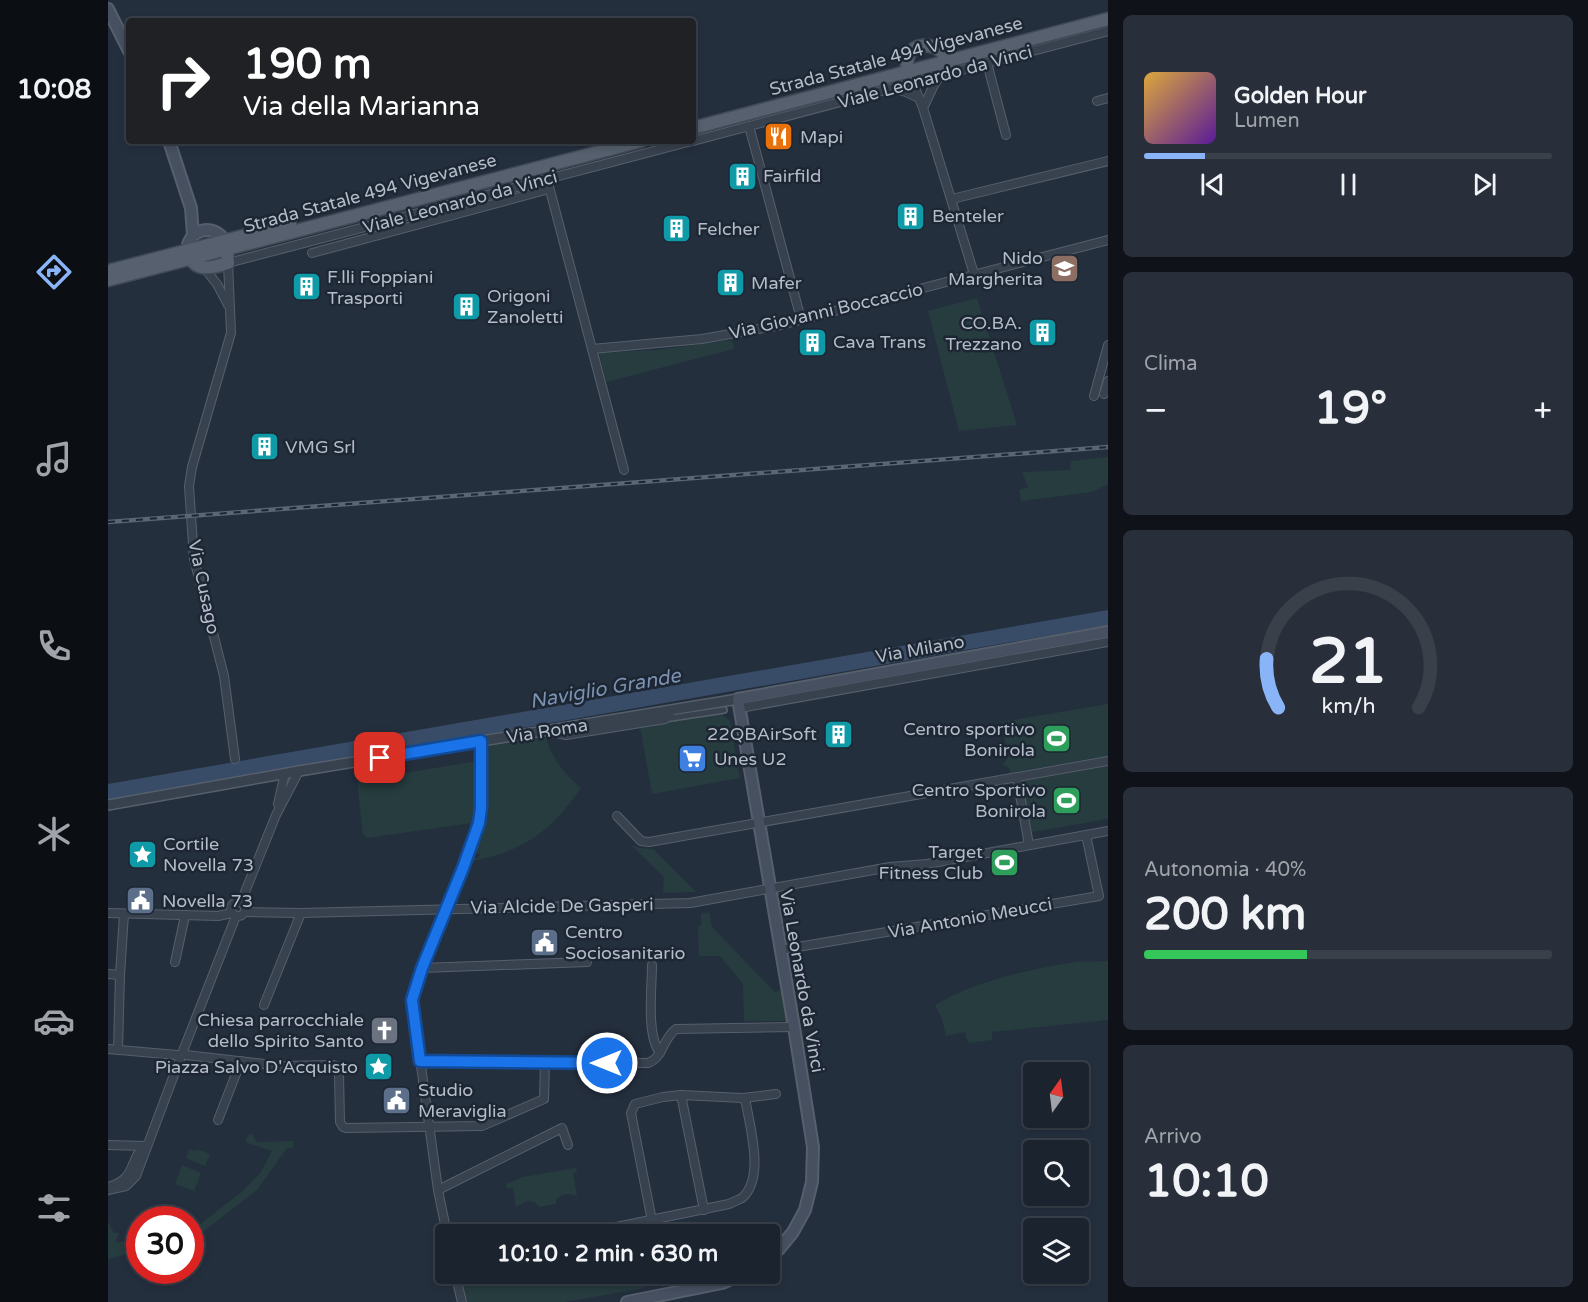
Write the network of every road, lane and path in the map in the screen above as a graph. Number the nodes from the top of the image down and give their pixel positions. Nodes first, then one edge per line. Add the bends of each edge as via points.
1 (108, 9) edge
2 (1108, 11) edge
3 (1108, 19) edge
4 (1108, 31) edge
5 (126, 45) edge
6 (946, 58) junction
7 (987, 63) junction
8 (909, 73) junction
9 (941, 75) junction
10 (891, 88) junction
11 (919, 98) junction
12 (1108, 98) edge
13 (1097, 101) dead end
14 (923, 108) junction
15 (696, 118) edge
16 (749, 126) junction
17 (696, 127) edge
18 (1006, 135) dead end
19 (696, 140) edge
20 (170, 144) edge
21 (598, 144) edge
22 (629, 144) edge
23 (681, 144) edge
24 (1108, 161) edge
25 (547, 179) junction
26 (549, 189) junction
27 (952, 199) junction
28 (191, 208) junction
29 (211, 230) junction
30 (193, 235) junction
31 (1108, 240) edge
32 (226, 245) junction
33 (312, 253) dead end
34 (189, 254) junction
35 (228, 263) junction
36 (205, 269) junction
37 (108, 271) edge
38 (974, 274) junction
39 (108, 280) edge
40 (230, 312) junction
41 (801, 320) junction
42 (1108, 345) edge
43 (592, 349) junction
44 (1108, 381) edge
45 (1104, 394) dead end
46 (1094, 396) dead end
47 (624, 470) dead end
48 (1108, 632) edge
49 (1108, 642) edge
50 (739, 703) junction
51 (724, 710) dead end
52 (668, 715) junction
53 (481, 741) junction
54 (235, 759) dead end
55 (1108, 761) edge
56 (299, 771) junction
57 (285, 773) junction
58 (1017, 778) junction
59 (108, 805) edge
60 (276, 815) junction
61 (617, 816) dead end
62 (759, 822) junction
63 (1108, 831) edge
64 (1086, 835) junction
65 (1029, 845) junction
66 (770, 890) junction
67 (241, 902) junction
68 (446, 908) junction
69 (245, 912) junction
70 (108, 913) edge
71 (301, 913) junction
72 (124, 914) junction
73 (234, 914) junction
74 (185, 916) junction
75 (780, 950) junction
76 (175, 962) dead end
77 (587, 962) dead end
78 (652, 965) dead end
79 (422, 968) junction
80 (108, 974) edge
81 (120, 975) junction
82 (264, 1005) dead end
83 (794, 1027) junction
84 (108, 1049) edge
85 (118, 1050) junction
86 (660, 1053) junction
87 (182, 1055) junction
88 (242, 1061) junction
89 (420, 1061) junction
90 (545, 1062) junction
91 (776, 1094) dead end
92 (681, 1095) junction
93 (743, 1098) junction
94 (218, 1120) dead end
95 (429, 1126) junction
96 (108, 1145) edge
97 (146, 1145) junction
98 (568, 1145) dead end
99 (108, 1189) edge
100 (438, 1190) junction
101 (704, 1210) junction
102 (652, 1221) junction
103 (445, 1224) edge
104 (636, 1224) edge
105 (780, 1247) edge
106 (457, 1284) edge
107 (717, 1284) edge
108 (461, 1301) edge
109 (627, 1302) edge

1 - 5 main road
2 - 6 main road, Strada Statale 494 Vigevanese
3 - 6 main road, Strada Statale 494 Vigevanese
4 - 7 street, Viale Leonardo da Vinci
6 - 8 main road, Strada Statale 494 Vigevanese
6 - 9 main road via 947,68
7 - 9 street, Viale Leonardo da Vinci
7 - 18 street
8 - 9 street, Viale Leonardo da Vinci
8 - 10 street, Viale Leonardo da Vinci
8 - 11 street
8 - 15 main road, Strada Statale 494 Vigevanese
8 - 17 main road, Strada Statale 494 Vigevanese
9 - 14 street
10 - 11 street
10 - 16 street, Viale Leonardo da Vinci
11 - 14 street
12 - 13 street
14 - 27 street
16 - 19 street, Viale Leonardo da Vinci
16 - 41 street
20 - 28 main road
21 - 32 main road, Strada Statale 494 Vigevanese
22 - 32 main road, Strada Statale 494 Vigevanese
23 - 25 street, Viale Leonardo da Vinci
24 - 27 street
25 - 26 street
25 - 35 street, Viale Leonardo da Vinci
26 - 33 street
26 - 43 street
27 - 38 street
28 - 29 main road
28 - 30 main road
29 - 30 main road
29 - 32 main road via 221,235
30 - 34 main road
31 - 38 street, Via Giovanni Boccaccio
32 - 34 main road, Strada Statale 494 Vigevanese
32 - 35 main road
34 - 36 main road via 194,264
34 - 37 main road, Strada Statale 494 Vigevanese
34 - 39 main road, Strada Statale 494 Vigevanese
35 - 36 main road
35 - 40 street, Via Cusago
36 - 40 street, Via Cusago
38 - 41 street, Via Giovanni Boccaccio
40 - 54 street, Via Cusago via 231,333 189,486 194,559 224,676
41 - 43 street, Via Giovanni Boccaccio via 702,339
42 - 46 street
43 - 47 street
44 - 45 street
48 - 50 main road, Via Milano
49 - 50 street
50 - 52 street, Via Roma
50 - 62 main road, Via Leonardo da Vinci
51 - 52 street
52 - 53 street, Via Roma
53 - 56 street, Via Roma
53 - 68 street via 480,816
55 - 58 street
56 - 57 street, Via Roma
56 - 60 street
57 - 59 street, Via Roma
57 - 60 street
58 - 62 street
58 - 65 street
60 - 67 street
61 - 62 street via 641,841 649,842
62 - 66 main road, Via Leonardo da Vinci
63 - 64 street, Via Alcide De Gasperi
64 - 65 street, Via Alcide De Gasperi
64 - 75 street, Via Antonio Meucci via 1099,896
65 - 66 street, Via Alcide De Gasperi
66 - 68 street, Via Alcide De Gasperi via 690,903
66 - 75 main road, Via Leonardo da Vinci
67 - 69 street
67 - 73 street via 233,904
68 - 71 street, Via Alcide De Gasperi
68 - 79 street
69 - 71 street, Via Alcide De Gasperi
69 - 73 street
70 - 72 street
71 - 82 street
72 - 74 street
72 - 81 street
73 - 74 street
73 - 87 street
74 - 76 street
75 - 83 main road, Via Leonardo da Vinci
77 - 79 street
78 - 86 street via 652,1034
79 - 89 street via 412,1000
80 - 81 street
81 - 85 street
83 - 86 street via 676,1029 666,1038
83 - 105 main road, Via Leonardo da Vinci via 813,1147 812,1182 805,1210 794,1232
84 - 85 street
85 - 87 street
86 - 90 street via 648,1063
87 - 88 street
87 - 97 street
88 - 94 street
88 - 95 street via 336,1066 343,1127
89 - 90 street
89 - 95 street
90 - 95 street via 542,1101 482,1126
91 - 93 street
92 - 93 street
92 - 101 street
92 - 102 street via 635,1104 631,1109
93 - 101 street via 754,1157 751,1184 741,1198
95 - 100 street
96 - 97 street
97 - 99 street via 133,1180 121,1189
98 - 100 street via 562,1128
100 - 103 street
101 - 102 street
102 - 104 street
106 - 108 street
107 - 109 main road

